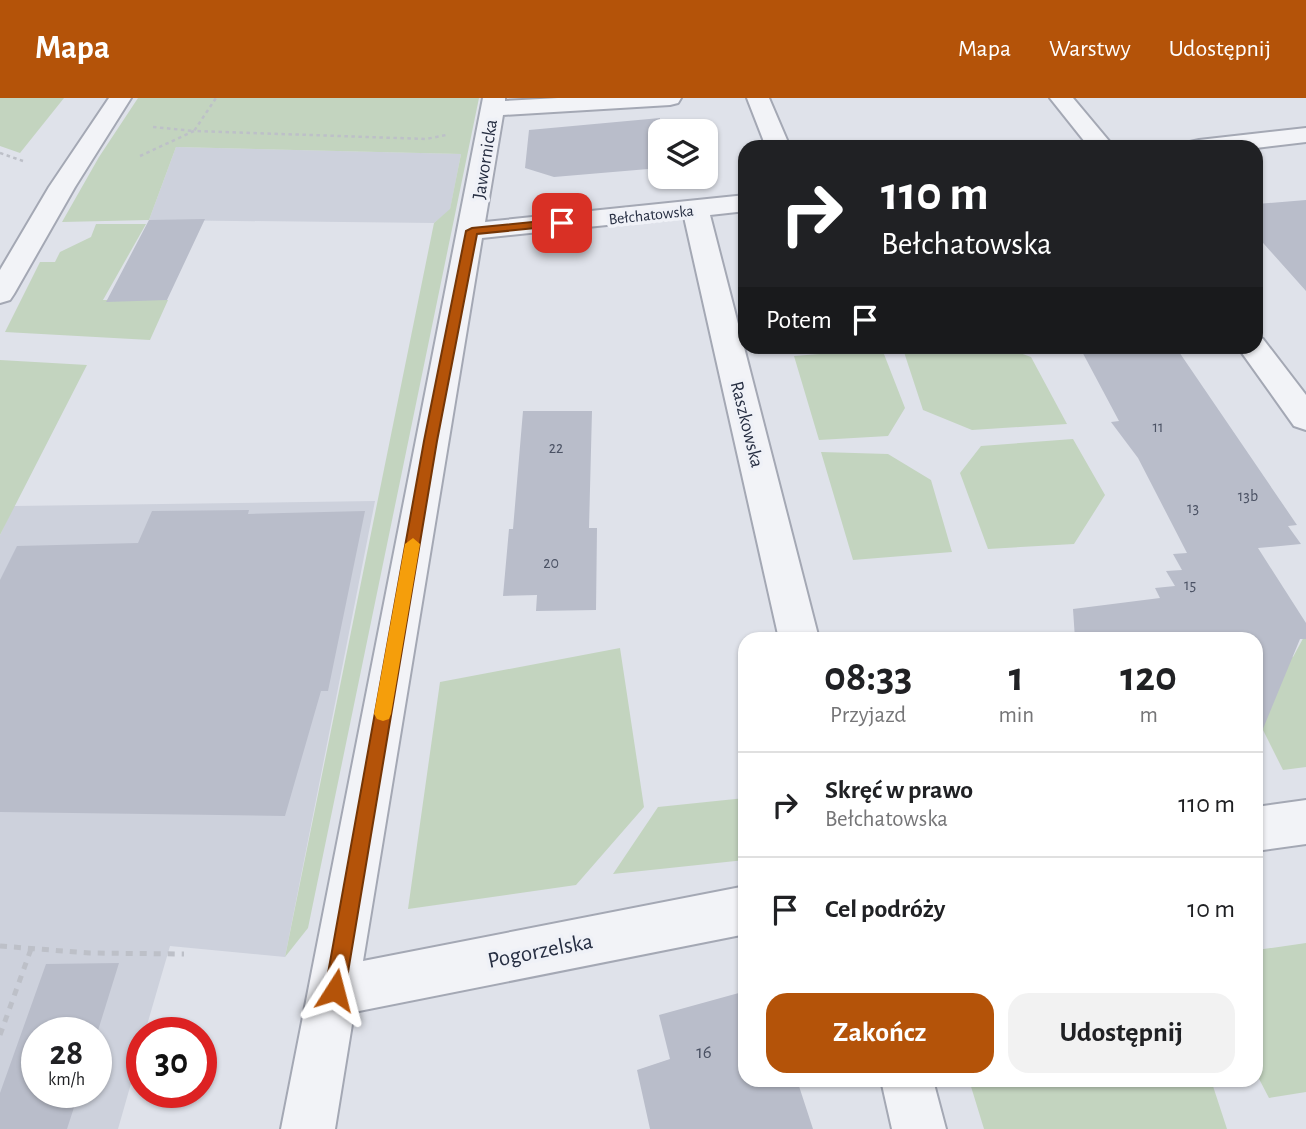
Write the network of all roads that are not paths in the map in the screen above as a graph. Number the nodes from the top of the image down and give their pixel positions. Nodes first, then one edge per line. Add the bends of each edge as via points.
1 (120, 98) edge
2 (670, 98) edge
3 (758, 98) edge
4 (1061, 98) edge
5 (493, 104) edge
6 (1306, 135) edge
7 (775, 140) edge
8 (1096, 140) edge
9 (1261, 140) edge
10 (738, 204) edge
11 (695, 209) junction
12 (472, 231) junction
13 (0, 294) edge
14 (1258, 354) edge
15 (1306, 418) edge
16 (797, 632) edge
17 (1306, 822) edge
18 (1263, 828) edge
19 (738, 912) edge
20 (335, 990) junction
21 (909, 1087) edge
22 (309, 1129) edge
23 (919, 1129) edge

1 - 13 street
2 - 5 street
3 - 7 street
4 - 8 street
5 - 12 street, Jawornicka
6 - 9 street
10 - 11 street, Bełchatowska
11 - 12 street, Bełchatowska
11 - 16 street, Raszkowska
12 - 20 street, Jawornicka via 430,441
14 - 15 street
17 - 18 street
19 - 20 street, Pogorzelska
20 - 22 street, Jawornicka
21 - 23 street

